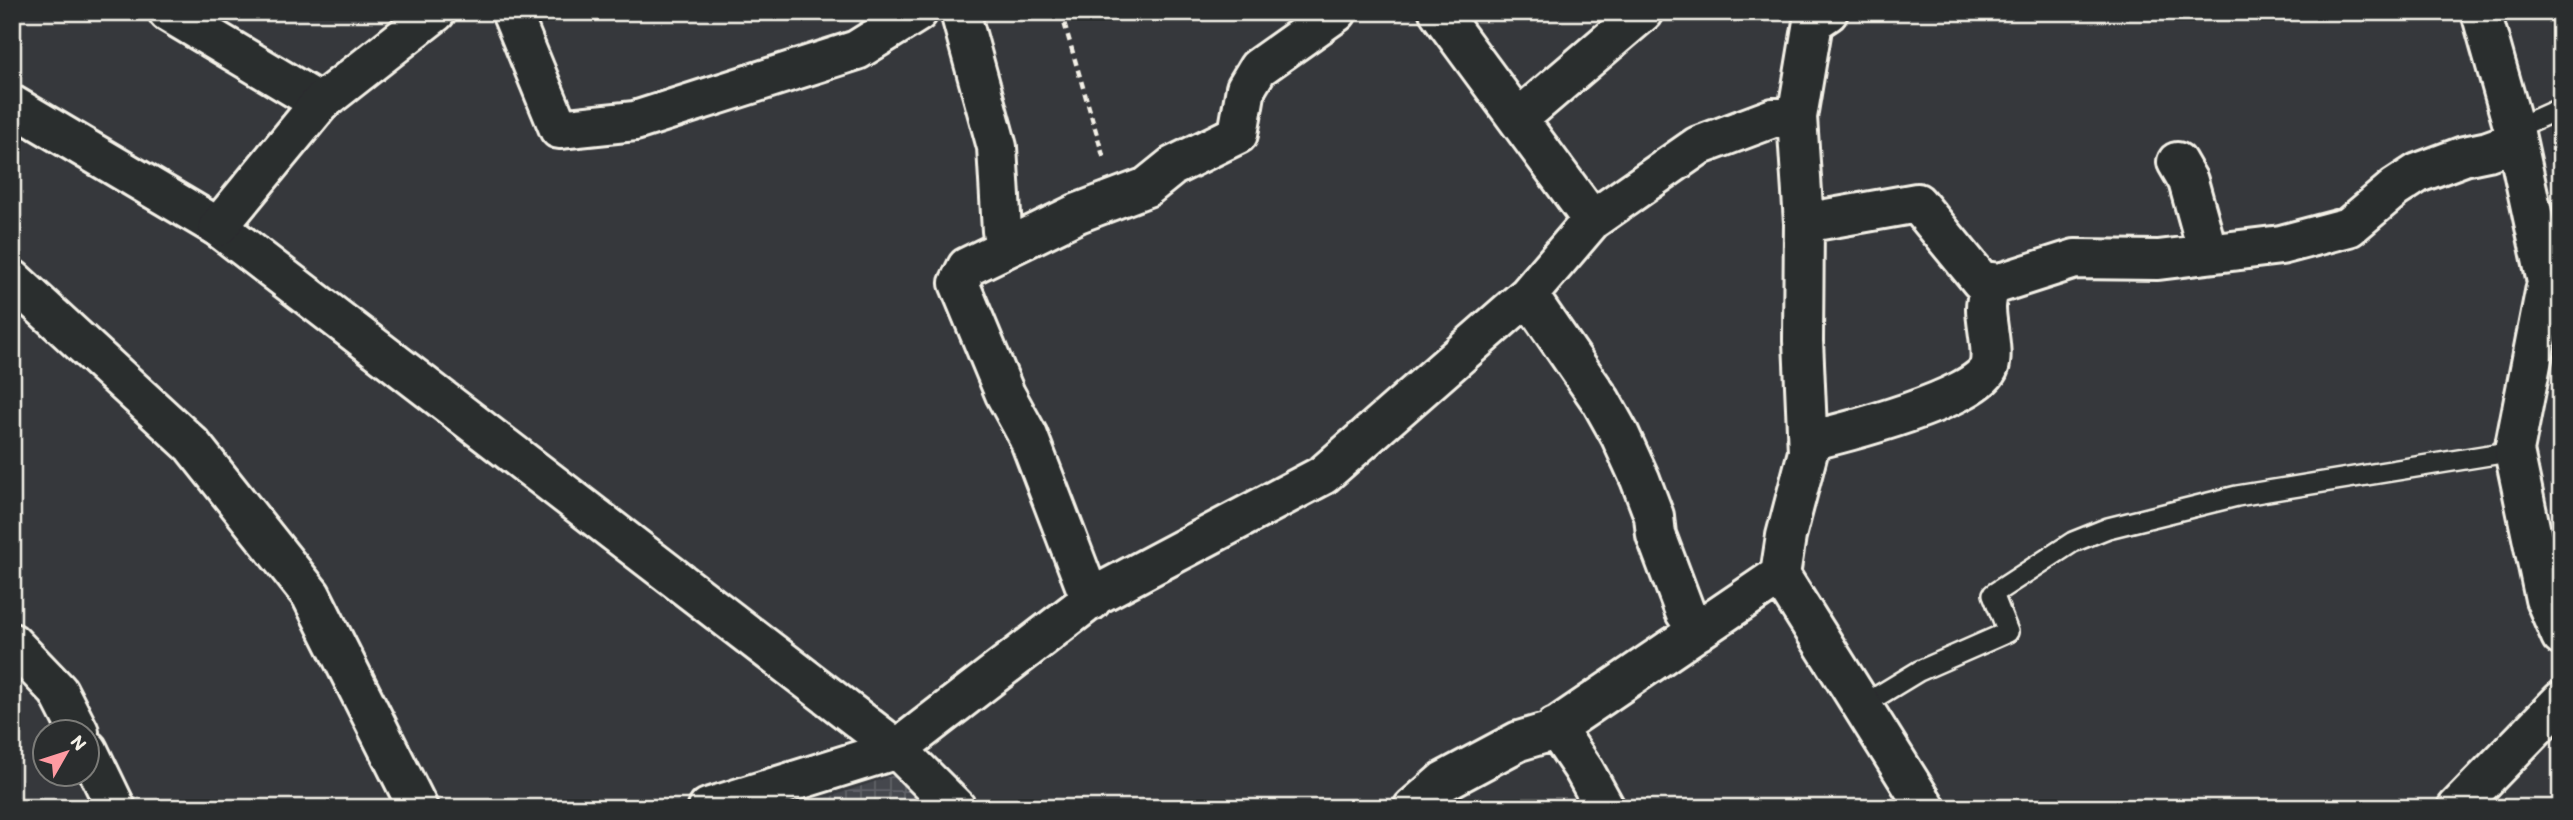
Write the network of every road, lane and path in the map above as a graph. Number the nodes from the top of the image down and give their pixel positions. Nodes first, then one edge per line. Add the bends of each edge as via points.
1 (168, 12) edge
2 (436, 12) edge
3 (511, 12) edge
4 (918, 12) edge
5 (960, 12) edge
6 (1060, 12) edge
7 (1337, 12) edge
8 (1439, 12) edge
9 (1643, 12) edge
10 (2481, 12) edge
11 (1819, 16) edge
12 (320, 103) junction
13 (12, 105) edge
14 (2561, 108) edge
15 (1797, 117) junction
16 (1518, 119) junction
17 (2515, 135) junction
18 (2177, 162) dead end
19 (1115, 200) junction
20 (1592, 220) junction
21 (1804, 223) junction
22 (218, 227) junction
23 (1008, 247) junction
24 (2208, 253) junction
25 (12, 279) edge
26 (1991, 282) junction
27 (1528, 295) junction
28 (1808, 441) junction
29 (2514, 451) junction
30 (1780, 575) junction
31 (1091, 601) junction
32 (1698, 631) junction
33 (2561, 636) edge
34 (12, 643) edge
35 (2561, 701) edge
36 (1863, 705) junction
37 (72, 718) edge
38 (1555, 727) junction
39 (897, 749) junction
40 (102, 780) edge
41 (116, 808) edge
42 (418, 808) edge
43 (709, 808) edge
44 (956, 808) edge
45 (1413, 808) edge
46 (1605, 808) edge
47 (1926, 808) edge
48 (2457, 808) edge

1 - 12 street
2 - 12 street
3 - 4 street via 559,129 635,121 857,50
5 - 23 street via 997,147 1002,231
6 - 19 path
7 - 19 street via 1258,68 1247,88 1238,134 1173,166 1147,187
8 - 16 street
9 - 16 street
10 - 17 street
11 - 15 street
12 - 22 street
13 - 22 street
14 - 17 lane
15 - 20 street via 1773,118 1698,146
15 - 21 street
16 - 20 street
17 - 24 street via 2488,151 2418,173 2348,227 2281,245
17 - 29 street via 2547,282
18 - 24 street via 2188,181
19 - 23 street
20 - 27 street
21 - 26 street via 1917,204 1981,281
21 - 28 street
22 - 39 street
23 - 31 street via 967,267 960,283 1005,394 1028,436
24 - 26 street via 2158,260 2075,259
25 - 42 street via 192,444 311,595
26 - 28 street via 1986,306 1990,365 1984,378 1880,424
27 - 31 street via 1324,475
27 - 32 street via 1620,435 1645,491 1685,612
28 - 30 street
29 - 33 street via 2545,599
29 - 36 lane via 2237,496 2108,528 2074,542 1993,594 2008,632 1919,671
30 - 32 street
30 - 36 street
31 - 39 street
32 - 38 street
34 - 37 street via 58,691
35 - 48 street
36 - 47 street
38 - 45 street via 1444,781
38 - 46 street
39 - 43 street
39 - 44 street
40 - 41 street

